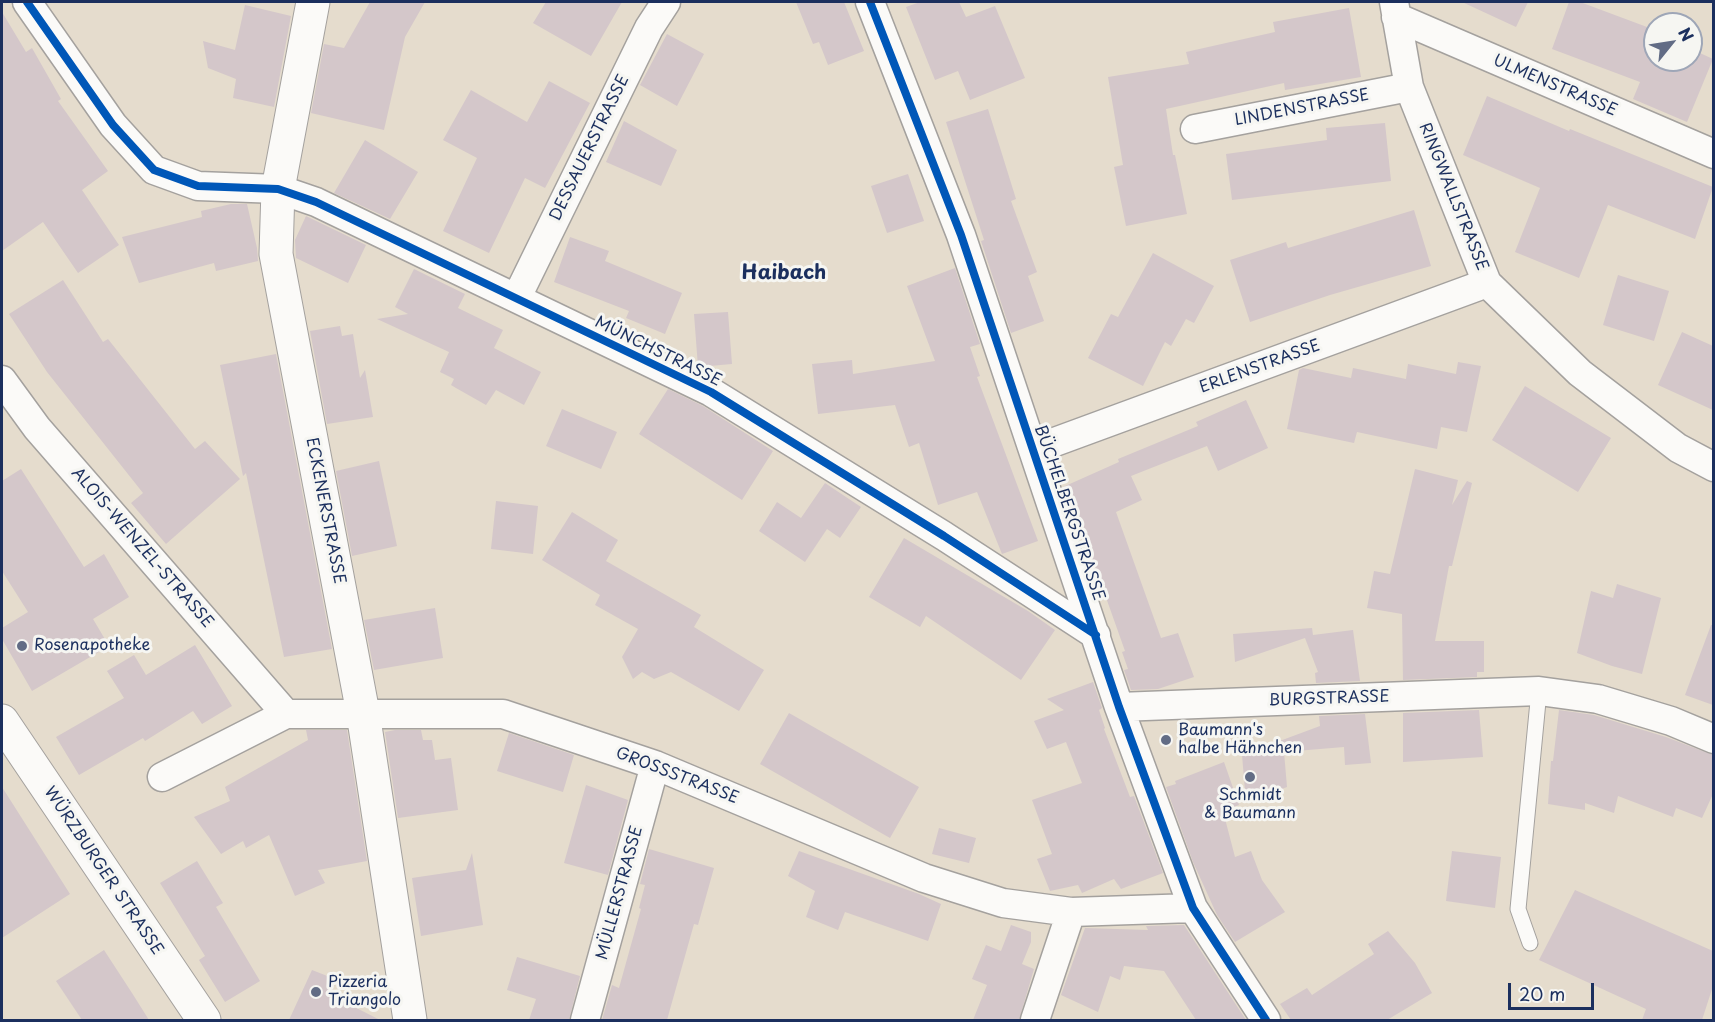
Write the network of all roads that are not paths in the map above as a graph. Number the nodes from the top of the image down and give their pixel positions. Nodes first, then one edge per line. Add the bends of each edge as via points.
1 (27, 2) edge
2 (313, 2) edge
3 (666, 2) edge
4 (870, 2) edge
5 (1395, 9) edge
6 (1409, 87) junction
7 (1195, 129) dead end
8 (1713, 154) edge
9 (278, 189) junction
10 (1487, 284) junction
11 (517, 297) junction
12 (2, 380) edge
13 (1033, 450) junction
14 (1713, 467) edge
15 (1096, 635) junction
16 (1539, 691) junction
17 (1119, 707) junction
18 (363, 713) junction
19 (286, 714) junction
20 (2, 721) edge
21 (1713, 739) edge
22 (656, 765) junction
23 (162, 777) dead end
24 (1192, 908) junction
25 (1071, 912) junction
26 (1530, 943) dead end
27 (204, 1020) edge
28 (410, 1020) edge
29 (585, 1020) edge
30 (1035, 1020) edge
31 (1266, 1020) edge

1 - 9 street, MÜNCHSTRASSE via 113,124 154,170 198,186
2 - 9 street, ECKENERSTRASSE
3 - 11 street, DESSAUERSTRASSE via 649,28
4 - 13 street, BÜCHELBERGSTRASSE via 961,235
5 - 6 street, RINGWALLSTRASSE
5 - 8 street, ULMENSTRASSE
6 - 7 street, LINDENSTRASSE
6 - 10 street, RINGWALLSTRASSE
9 - 11 street, MÜNCHSTRASSE via 316,202
9 - 18 street, ECKENERSTRASSE via 276,254
10 - 13 street, ERLENSTRASSE
10 - 14 street, RINGWALLSTRASSE via 1580,373 1678,448
11 - 15 street, MÜNCHSTRASSE via 711,392
12 - 19 street, ALOIS-WENZEL-STRASSE via 37,428
13 - 15 street, BÜCHELBERGSTRASSE
15 - 17 street, BÜCHELBERGSTRASSE
16 - 17 street, BURGSTRASSE
16 - 21 street, BURGSTRASSE via 1598,699 1671,721
16 - 26 lane via 1518,909
17 - 24 street, BÜCHELBERGSTRASSE
18 - 19 street, GROSSSTRASSE
18 - 22 street, GROSSSTRASSE via 503,714
18 - 28 street, ECKENERSTRASSE
19 - 23 street, GROSSSTRASSE
20 - 27 street, WÜRZBURGER STRASSE
22 - 25 street, GROSSSTRASSE via 924,878 1002,903
22 - 29 street, MÜLLERSTRASSE
24 - 25 street, GROSSSTRASSE
24 - 31 street, BÜCHELBERGSTRASSE
25 - 30 street

